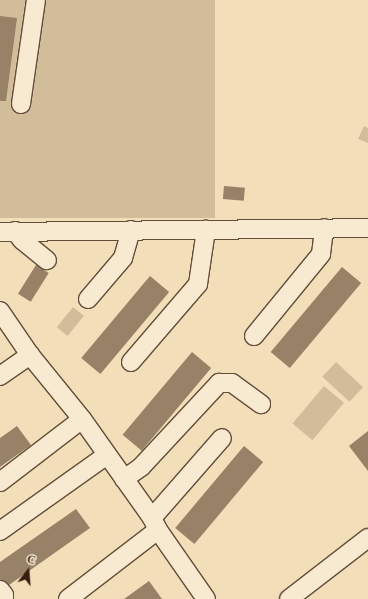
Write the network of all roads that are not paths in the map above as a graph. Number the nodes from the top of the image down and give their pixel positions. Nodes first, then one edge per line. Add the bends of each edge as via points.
1 (36, 0) edge
2 (21, 104) dead end
3 (324, 228) junction
4 (368, 228) edge
5 (131, 230) junction
6 (206, 230) junction
7 (8, 231) edge
8 (47, 260) dead end
9 (88, 300) dead end
10 (0, 311) edge
11 (254, 336) dead end
12 (30, 354) junction
13 (131, 362) dead end
14 (0, 376) edge
15 (261, 404) dead end
16 (82, 420) junction
17 (222, 438) dead end
18 (107, 455) junction
19 (124, 479) junction
20 (0, 482) edge
21 (155, 524) junction
22 (0, 530) edge
23 (368, 538) edge
24 (0, 590) edge
25 (4, 599) edge
26 (68, 599) edge
27 (206, 599) edge
28 (289, 599) edge

1 - 2 street
3 - 4 street
3 - 6 street
3 - 11 street via 321,254
5 - 6 street
5 - 7 street
5 - 9 street via 123,258
6 - 13 street via 198,284
7 - 8 street
10 - 12 street
12 - 14 street
12 - 16 street
15 - 19 street via 232,383 219,383 141,467
16 - 18 street
16 - 20 street
17 - 21 street
18 - 19 street
18 - 22 street
19 - 21 street
21 - 26 street
21 - 27 street
23 - 28 street
24 - 25 street

